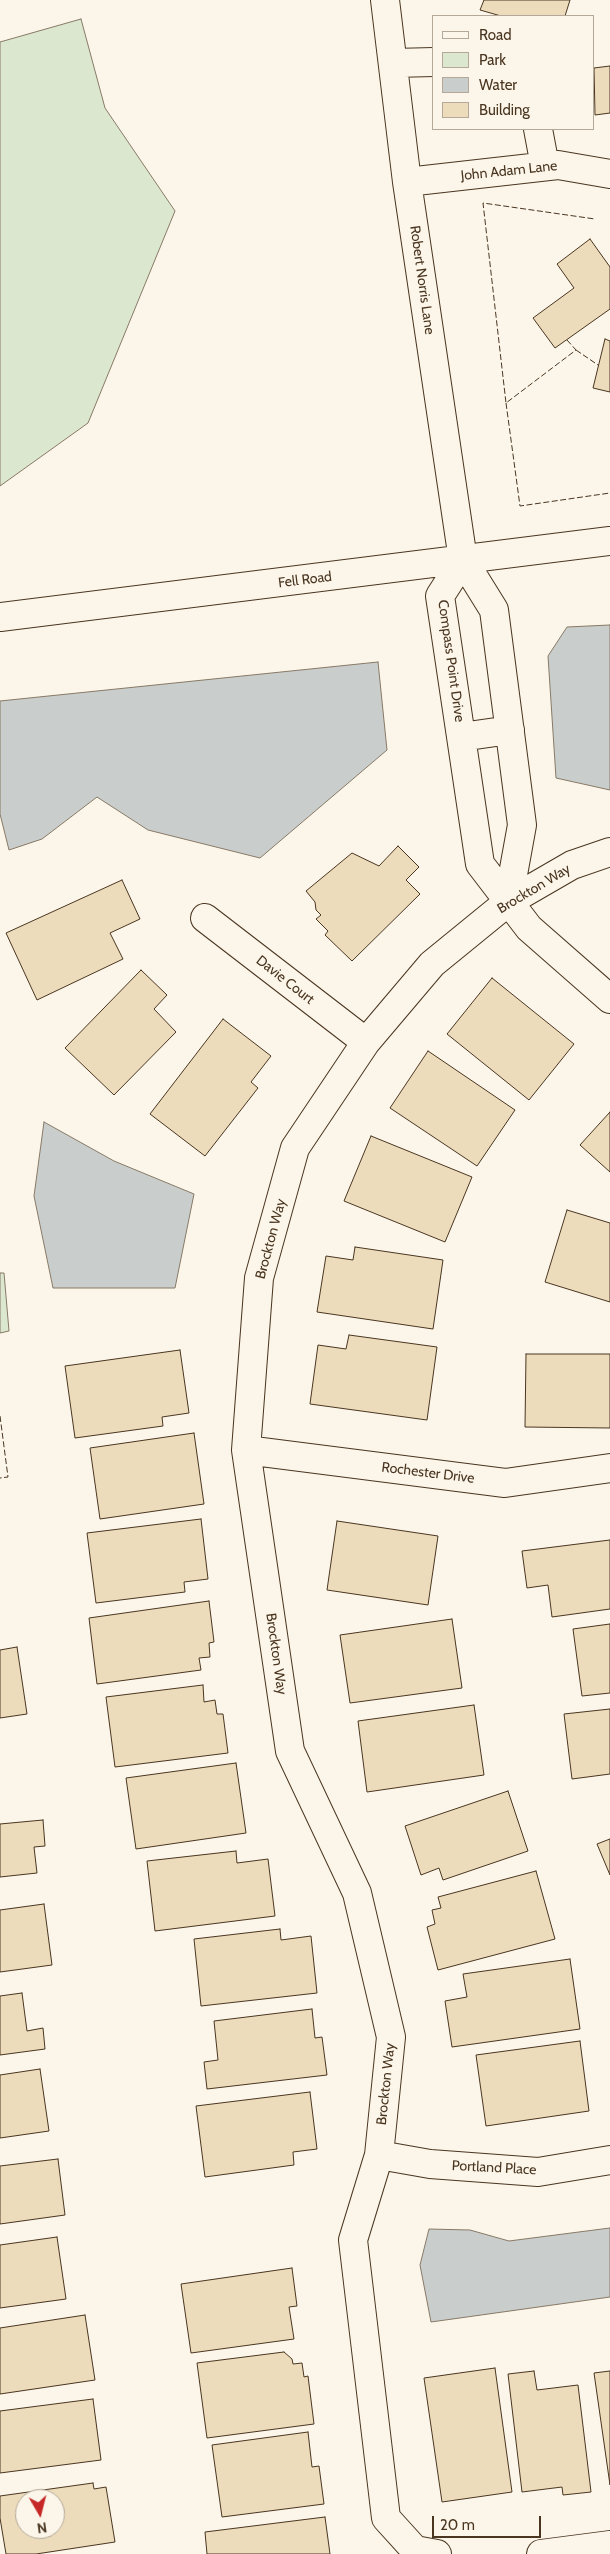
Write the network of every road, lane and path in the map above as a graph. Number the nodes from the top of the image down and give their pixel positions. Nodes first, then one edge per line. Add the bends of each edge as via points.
1 (386, 0) edge
2 (432, 62) edge
3 (393, 63) junction
4 (538, 130) edge
5 (545, 166) junction
6 (610, 174) edge
7 (407, 182) junction
8 (610, 541) edge
9 (464, 560) junction
10 (0, 617) edge
11 (510, 730) junction
12 (461, 737) junction
13 (610, 852) edge
14 (508, 902) junction
15 (205, 918) dead end
16 (610, 999) edge
17 (366, 1042) junction
18 (246, 1450) junction
19 (610, 1468) edge
20 (378, 2155) junction
21 (610, 2160) edge
22 (610, 2545) edge
23 (437, 2554) edge
24 (541, 2554) edge

1 - 3 street, Robert Norris Lane
2 - 3 street
3 - 7 street, Robert Norris Lane
4 - 5 street
5 - 6 street, John Adam Lane via 558,165
5 - 7 street, John Adam Lane
7 - 9 street, Robert Norris Lane
8 - 9 street, Fell Road
9 - 10 street, Fell Road
9 - 11 street via 494,610
9 - 12 street, Compass Point Drive via 440,596
11 - 12 street
11 - 14 street via 522,825
12 - 14 street, Compass Point Drive via 480,864
13 - 14 street, Brockton Way via 572,865
14 - 16 street, Compass Point Drive via 529,928
14 - 17 street, Brockton Way via 432,964
15 - 17 street, Davie Court
17 - 18 street, Brockton Way via 296,1148 259,1278
18 - 19 street, Rochester Drive via 505,1483
18 - 20 street, Brockton Way via 290,1751 357,1893 391,2038
20 - 21 street, Portland Place via 430,2164 538,2172
20 - 23 street, Brockton Way via 353,2240 386,2518 415,2550
22 - 24 street

